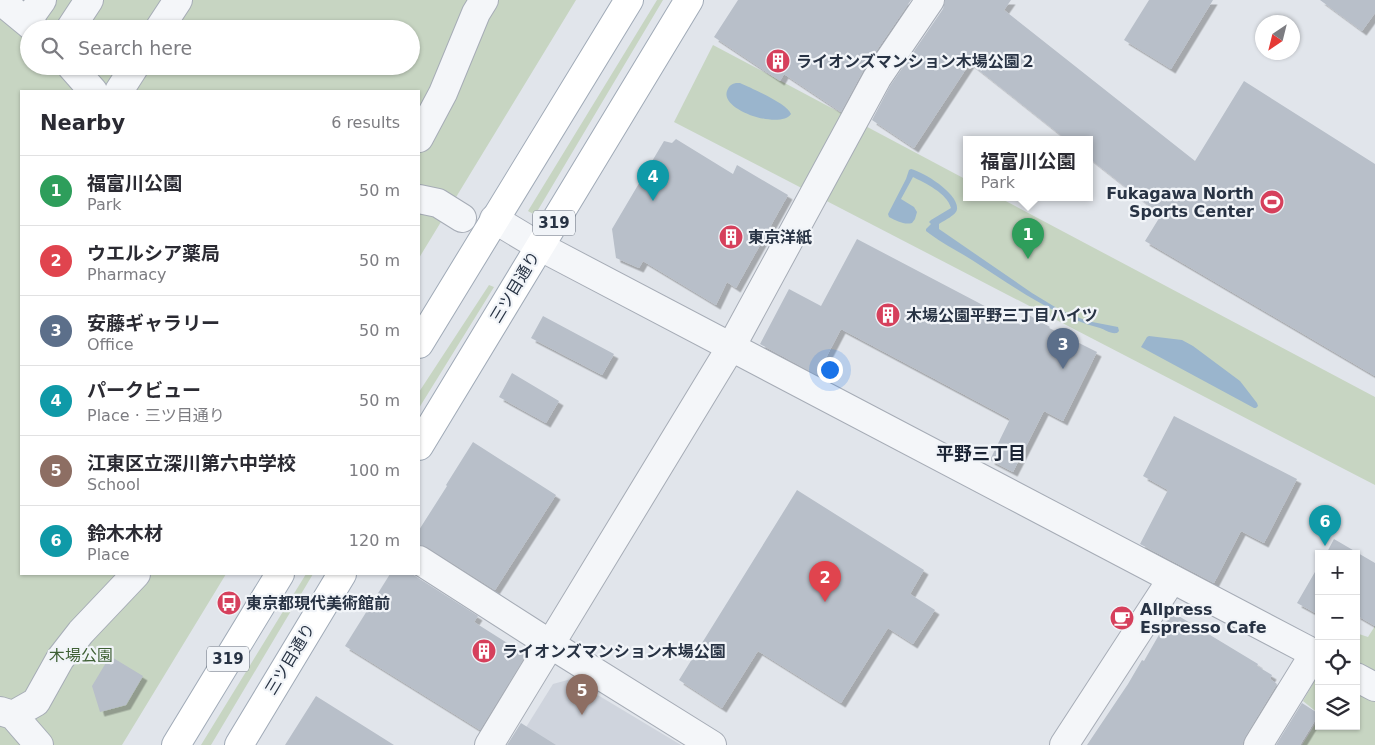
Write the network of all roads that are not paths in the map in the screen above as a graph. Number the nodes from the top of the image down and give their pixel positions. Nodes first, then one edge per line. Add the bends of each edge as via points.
1 (0, 0) edge
2 (89, 0) edge
3 (178, 0) edge
4 (484, 0) edge
5 (629, 0) edge
6 (689, 0) edge
7 (930, 0) edge
8 (35, 17) edge
9 (76, 20) edge
10 (165, 20) edge
11 (79, 75) edge
12 (129, 75) edge
13 (91, 90) edge
14 (120, 90) edge
15 (420, 136) edge
16 (420, 199) edge
17 (462, 218) dead end
18 (494, 220) junction
19 (540, 246) junction
20 (420, 342) edge
21 (731, 347) junction
22 (420, 444) edge
23 (420, 561) edge
24 (135, 575) edge
25 (279, 575) edge
26 (341, 575) edge
27 (1172, 579) junction
28 (550, 644) junction
29 (1315, 654) edge
30 (1315, 658) edge
31 (1360, 679) edge
32 (1375, 687) edge
33 (6, 713) edge
34 (39, 745) edge
35 (176, 745) edge
36 (239, 745) edge
37 (489, 745) edge
38 (712, 745) edge
39 (1064, 745) edge
40 (1258, 745) edge

1 - 8 street
2 - 9 street
3 - 10 street
4 - 15 street
5 - 18 main road
6 - 19 main road, 三ツ目通り / 319
7 - 21 street via 858,110
11 - 13 street
12 - 14 street
16 - 17 street via 438,203
18 - 19 street
18 - 20 main road
19 - 21 street
19 - 22 main road, 三ツ目通り / 319
21 - 27 street
21 - 28 street
23 - 28 street
24 - 33 street via 81,632 60,659 36,702
25 - 35 main road, 319
26 - 36 main road, 三ツ目通り
27 - 29 street
27 - 39 street
28 - 37 street
28 - 38 street
30 - 40 street
31 - 32 street
33 - 34 street

